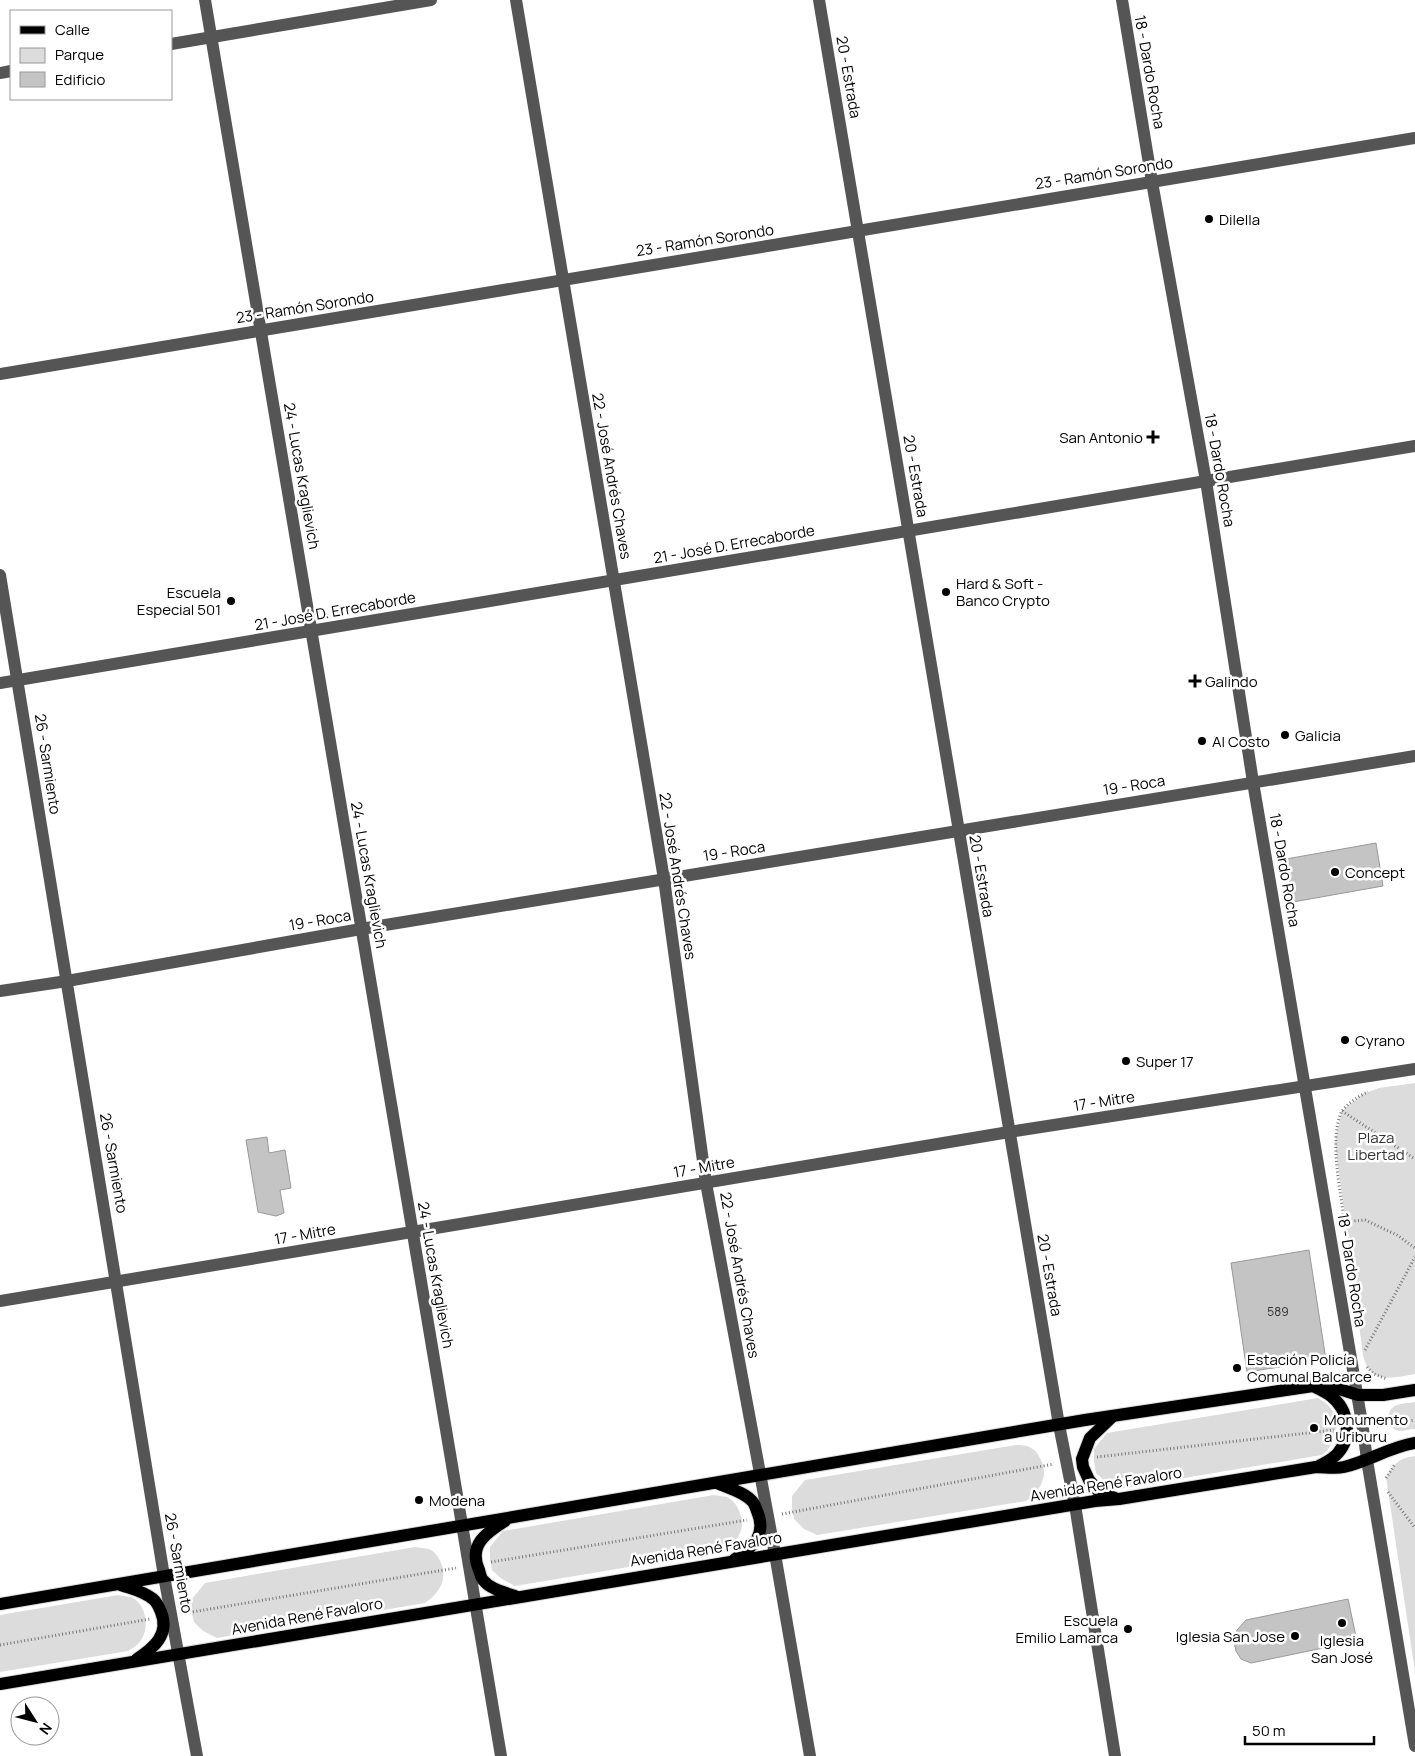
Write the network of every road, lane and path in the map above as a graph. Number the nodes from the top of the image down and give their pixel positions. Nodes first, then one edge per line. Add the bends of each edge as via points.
1 (205, 0) edge
2 (431, 0) edge
3 (516, 0) edge
4 (819, 0) edge
5 (1122, 0) edge
6 (212, 37) junction
7 (172, 44) edge
8 (1415, 138) edge
9 (1152, 182) junction
10 (858, 231) junction
11 (563, 280) junction
12 (261, 331) junction
13 (0, 374) edge
14 (1415, 446) edge
15 (1206, 481) junction
16 (908, 531) junction
17 (0, 576) edge
18 (614, 580) junction
19 (311, 631) junction
20 (18, 680) junction
21 (0, 684) edge
22 (1415, 756) edge
23 (1253, 782) junction
24 (958, 830) junction
25 (664, 879) junction
26 (361, 928) junction
27 (66, 981) junction
28 (0, 991) edge
29 (1415, 1068) edge
30 (1306, 1087) junction
31 (1371, 1091) dead end
32 (1342, 1111) junction
33 (1009, 1132) junction
34 (1415, 1159) edge
35 (706, 1183) junction
36 (1344, 1222) junction
37 (412, 1232) junction
38 (1346, 1232) dead end
39 (1415, 1248) edge
40 (1415, 1257) edge
41 (117, 1282) junction
42 (0, 1301) edge
43 (1361, 1343) dead end
44 (1365, 1365) dead end
45 (1396, 1377) dead end
46 (1313, 1386) junction
47 (1415, 1390) edge
48 (1358, 1395) junction
49 (1112, 1417) junction
50 (1415, 1420) edge
51 (1058, 1425) junction
52 (1347, 1426) junction
53 (1364, 1428) junction
54 (1415, 1443) edge
55 (1082, 1459) junction
56 (1367, 1460) junction
57 (1066, 1462) junction
58 (1398, 1462) dead end
59 (1316, 1467) junction
60 (760, 1476) junction
61 (716, 1483) junction
62 (1119, 1499) junction
63 (1075, 1505) junction
64 (764, 1517) junction
65 (509, 1518) junction
66 (462, 1526) junction
67 (1415, 1528) edge
68 (775, 1554) junction
69 (731, 1561) junction
70 (473, 1565) junction
71 (164, 1576) junction
72 (118, 1584) junction
73 (518, 1597) junction
74 (0, 1604) edge
75 (475, 1604) junction
76 (167, 1616) junction
77 (0, 1645) edge
78 (179, 1654) junction
79 (133, 1662) junction
80 (0, 1684) edge
81 (1415, 1746) edge
82 (197, 1756) edge
83 (501, 1756) edge
84 (810, 1756) edge
85 (1115, 1756) edge

1 - 6 street, 24 - Lucas Kraglievich
2 - 6 street
3 - 11 street, 22 - José Andrés Chaves
4 - 10 street, 20 - Estrada
5 - 9 street, 18 - Dardo Rocha
6 - 7 street
6 - 12 street, 24 - Lucas Kraglievich
8 - 9 street, 23 - Ramón Sorondo
9 - 10 street, 23 - Ramón Sorondo
9 - 15 street, 18 - Dardo Rocha
10 - 11 street, 23 - Ramón Sorondo
10 - 16 street, 20 - Estrada
11 - 12 street, 23 - Ramón Sorondo
11 - 18 street, 22 - José Andrés Chaves
12 - 13 street, 23 - Ramón Sorondo
12 - 19 street, 24 - Lucas Kraglievich
14 - 15 street, 21 - José D. Errecaborde
15 - 16 street, 21 - José D. Errecaborde
15 - 23 street, 18 - Dardo Rocha
16 - 18 street, 21 - José D. Errecaborde
16 - 24 street, 20 - Estrada
17 - 20 street, 26 - Sarmiento
18 - 19 street, 21 - José D. Errecaborde
18 - 25 street, 22 - José Andrés Chaves
19 - 20 street, 21 - José D. Errecaborde
19 - 26 street, 24 - Lucas Kraglievich
20 - 21 street, 21 - José D. Errecaborde
20 - 27 street, 26 - Sarmiento
22 - 23 street, 19 - Roca
23 - 24 street, 19 - Roca
23 - 30 street, 18 - Dardo Rocha
24 - 25 street, 19 - Roca
24 - 33 street, 20 - Estrada
25 - 26 street, 19 - Roca
25 - 35 street, 22 - José Andrés Chaves
26 - 27 street, 19 - Roca
26 - 37 street, 24 - Lucas Kraglievich
27 - 28 street, 19 - Roca
27 - 41 street, 26 - Sarmiento
29 - 30 street, 17 - Mitre
30 - 33 street, 17 - Mitre
30 - 48 street, 18 - Dardo Rocha
31 - 32 path
32 - 34 path
32 - 36 path via 1335,1142
33 - 35 street, 17 - Mitre
33 - 51 street, 20 - Estrada
35 - 37 street, 17 - Mitre
35 - 60 street, 22 - José Andrés Chaves
36 - 38 path
36 - 39 path via 1365,1220 1397,1234
37 - 41 street, 17 - Mitre
37 - 66 street, 24 - Lucas Kraglievich
40 - 43 path via 1363,1355
41 - 42 street, 17 - Mitre
41 - 71 street, 26 - Sarmiento
44 - 45 path via 1386,1379
46 - 48 main road via 1330,1386
46 - 49 main road
46 - 52 main road via 1338,1403 1345,1414
47 - 48 main road
48 - 53 street, 18 - Dardo Rocha
49 - 51 main road
49 - 55 main road via 1090,1438
50 - 53 path
51 - 57 street, 20 - Estrada
51 - 60 main road
52 - 55 path via 1338,1430
52 - 59 main road via 1340,1451
53 - 56 street, 18 - Dardo Rocha
54 - 56 main road, Avenida René Favaloro via 1398,1446
55 - 62 main road via 1089,1480 1100,1493
56 - 59 main road, Avenida René Favaloro via 1342,1468
56 - 81 street, 18 - Dardo Rocha
57 - 63 street, 20 - Estrada
57 - 64 path
58 - 67 path via 1386,1477 1387,1492
59 - 62 main road, Avenida René Favaloro
60 - 61 main road
60 - 64 street, 22 - José Andrés Chaves
61 - 64 main road via 752,1501
61 - 65 main road
62 - 63 main road, Avenida René Favaloro
63 - 68 main road, Avenida René Favaloro
63 - 85 street, 20 - Estrada
64 - 68 street, 22 - José Andrés Chaves
64 - 69 main road via 760,1535 750,1549
64 - 70 path
65 - 66 main road
65 - 70 main road via 487,1533 476,1547
66 - 70 street, 24 - Lucas Kraglievich
66 - 71 main road
68 - 69 main road, Avenida René Favaloro
68 - 84 street, 22 - José Andrés Chaves
69 - 73 main road, Avenida René Favaloro
70 - 73 main road via 484,1581
70 - 75 street, 24 - Lucas Kraglievich
70 - 76 path
71 - 72 main road
71 - 76 street, 26 - Sarmiento
72 - 74 main road
72 - 76 main road via 156,1600
73 - 75 main road, Avenida René Favaloro
75 - 78 main road, Avenida René Favaloro
75 - 83 street, 24 - Lucas Kraglievich
76 - 77 path
76 - 78 street, 26 - Sarmiento
76 - 79 main road via 163,1634 153,1649
78 - 79 main road, Avenida René Favaloro
78 - 82 street, 26 - Sarmiento
79 - 80 main road, Avenida René Favaloro

